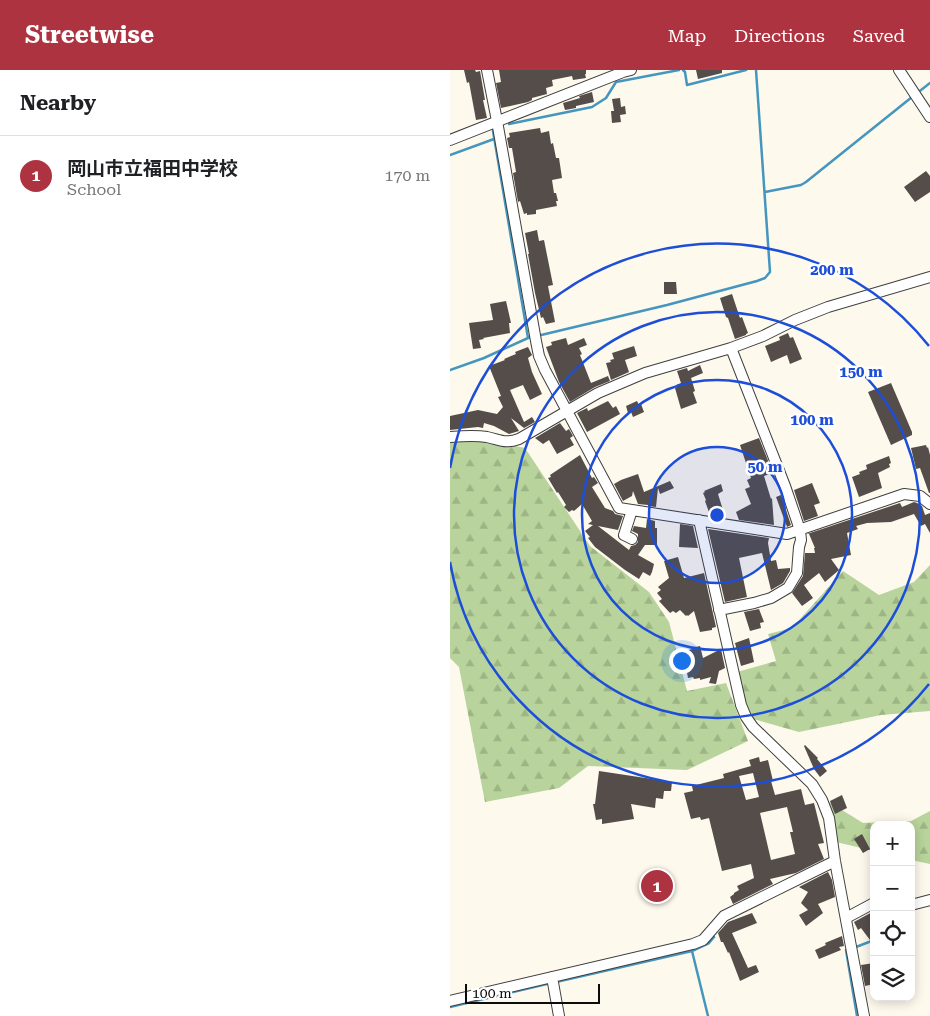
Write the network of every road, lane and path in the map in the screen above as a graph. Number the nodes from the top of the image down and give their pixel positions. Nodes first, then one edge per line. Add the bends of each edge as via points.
1 (487, 70) edge
2 (630, 70) edge
3 (899, 70) edge
4 (930, 117) edge
5 (497, 122) junction
6 (450, 140) edge
7 (930, 276) edge
8 (731, 348) junction
9 (566, 411) junction
10 (450, 436) edge
11 (930, 504) edge
12 (632, 510) junction
13 (699, 520) junction
14 (800, 530) junction
15 (632, 540) dead end
16 (719, 610) junction
17 (835, 861) junction
18 (930, 900) edge
19 (915, 904) edge
20 (870, 905) edge
21 (846, 918) junction
22 (553, 981) junction
23 (450, 1001) edge
24 (559, 1016) edge
25 (864, 1016) edge

1 - 5 street
2 - 5 street
3 - 4 street
5 - 6 street
5 - 9 street via 539,356
7 - 8 street via 828,307
8 - 9 street via 645,373
8 - 14 street
9 - 10 street via 510,443 486,437
9 - 12 street via 620,508
11 - 14 street via 920,496 904,494
12 - 13 street
12 - 15 street via 624,535
13 - 14 street via 787,534
13 - 16 street
14 - 16 street via 797,573 788,588 763,601
16 - 17 street via 746,717 812,784 822,800 829,818
17 - 21 street
17 - 22 street via 724,916 703,940
18 - 19 street
20 - 21 street
21 - 25 street
22 - 23 street
22 - 24 street

